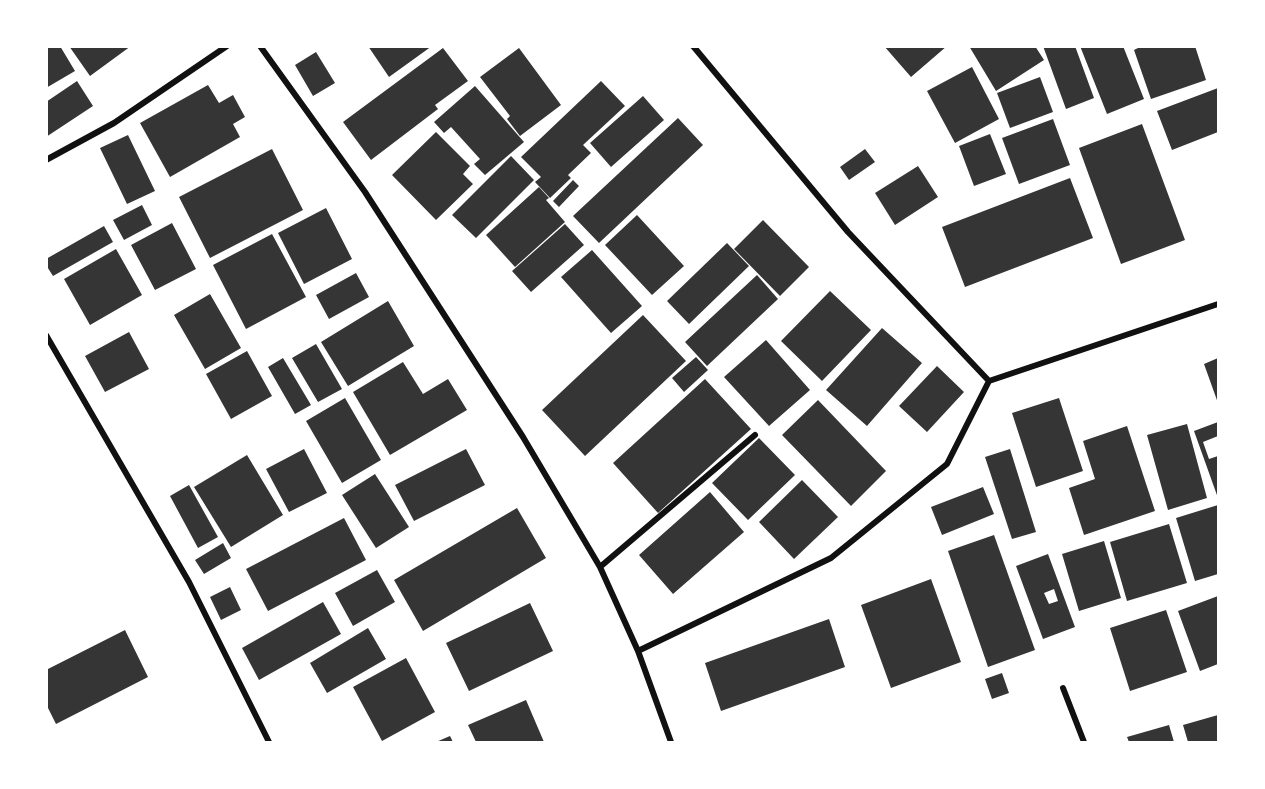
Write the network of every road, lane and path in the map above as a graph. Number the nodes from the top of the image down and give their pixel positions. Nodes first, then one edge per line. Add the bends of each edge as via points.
1 (227, 46) edge
2 (260, 46) edge
3 (693, 46) edge
4 (46, 160) edge
5 (1218, 304) edge
6 (46, 335) edge
7 (988, 381) junction
8 (754, 435) dead end
9 (600, 567) junction
10 (638, 651) junction
11 (1063, 687) dead end
12 (269, 742) edge
13 (671, 742) edge
14 (1084, 742) edge

1 - 4 street via 114,123
2 - 9 street via 372,201 524,437
3 - 7 street via 849,232
5 - 7 street
6 - 12 street via 189,582
7 - 10 street via 947,464 831,558
8 - 9 street
9 - 10 street
10 - 13 street
11 - 14 street

